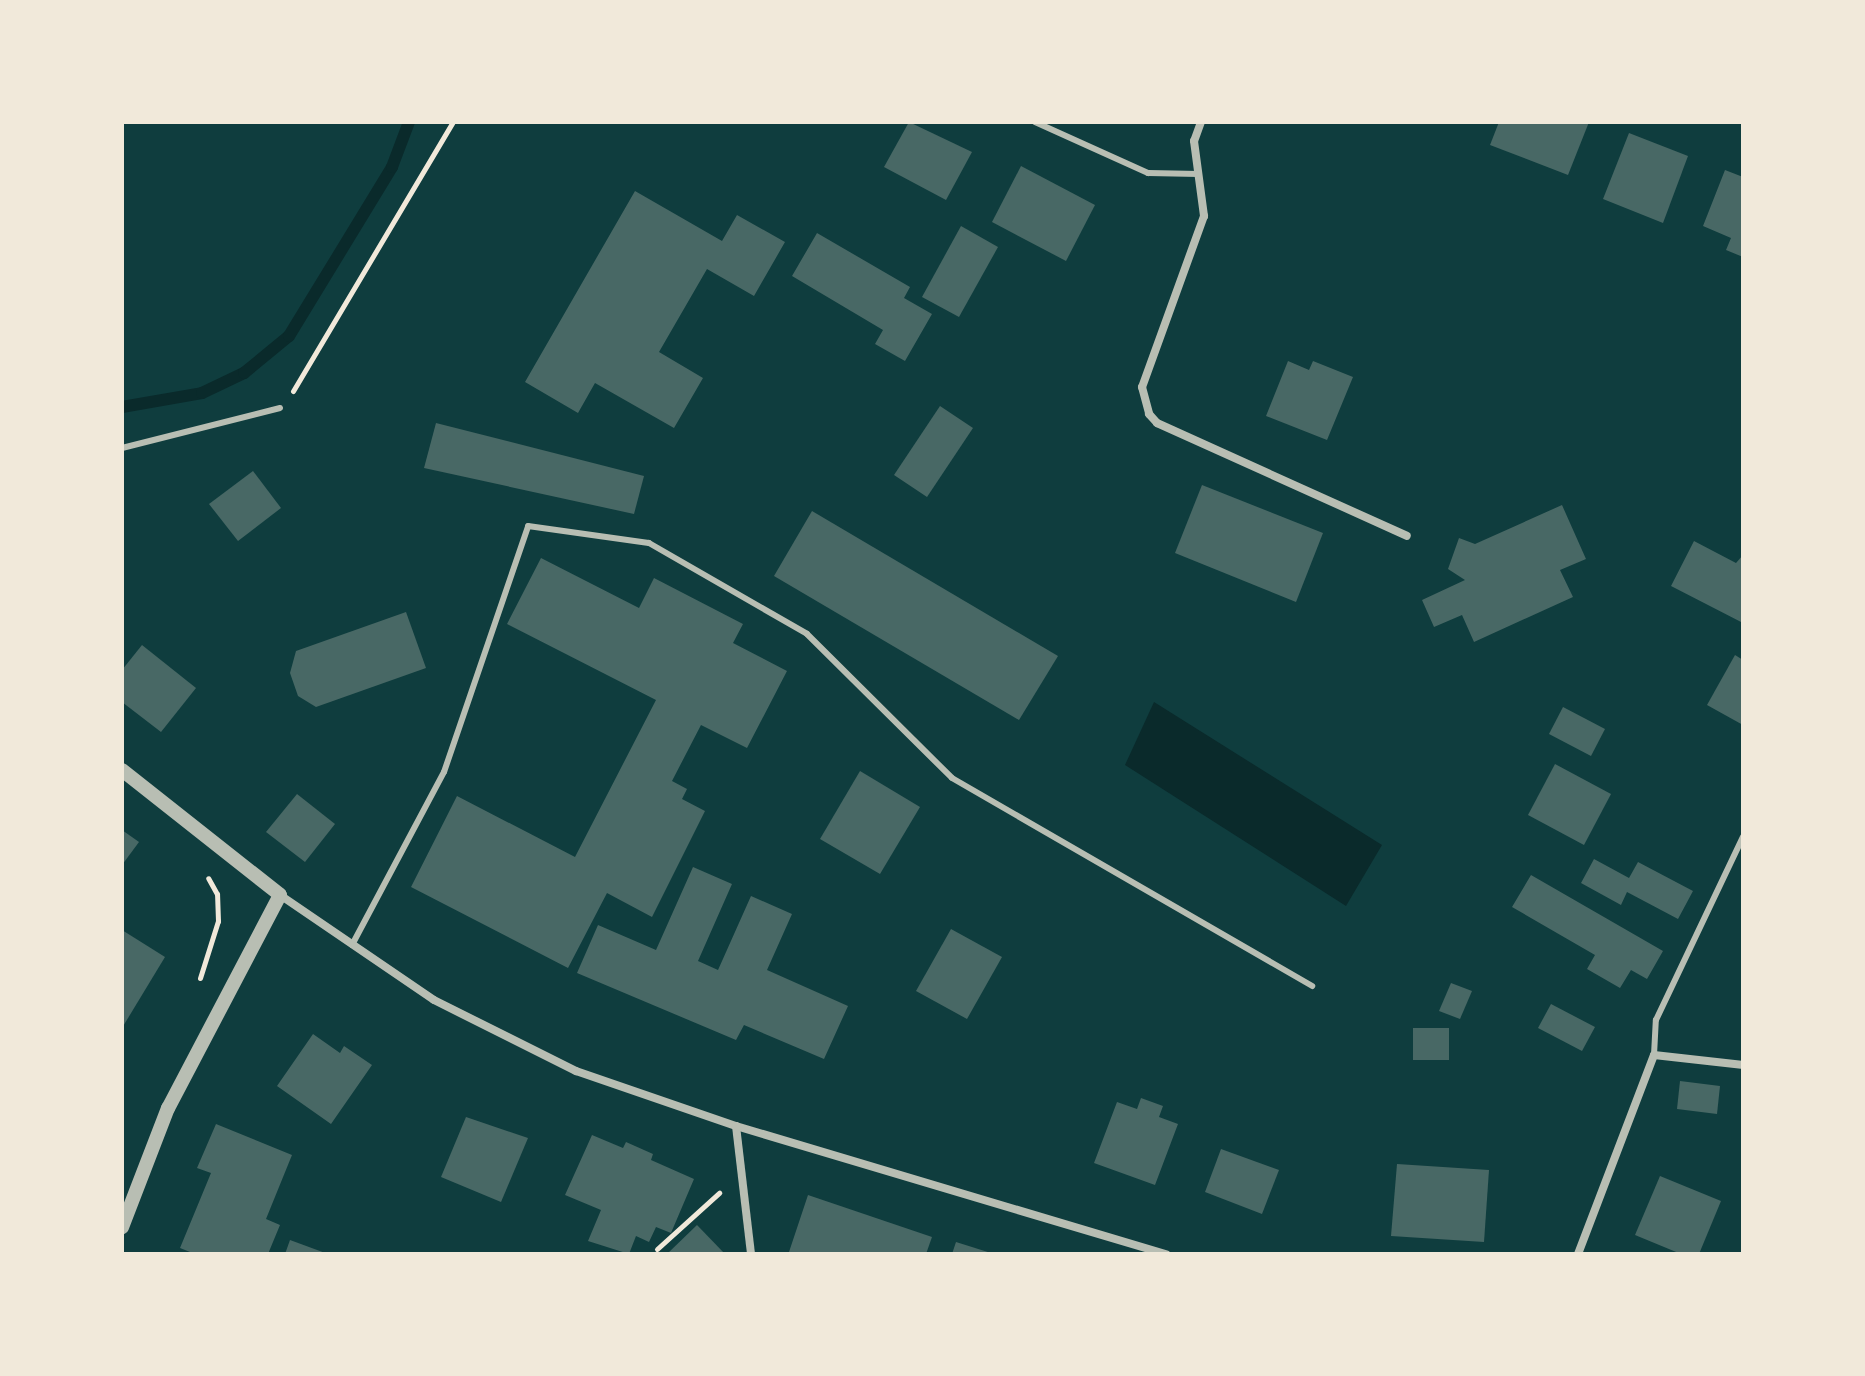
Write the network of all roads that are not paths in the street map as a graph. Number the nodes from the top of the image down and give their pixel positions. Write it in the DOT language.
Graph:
graph roads {
  1 [pos="1035,122"];
  2 [pos="1201,122"];
  3 [pos="1199,174"];
  4 [pos="280,408"];
  5 [pos="122,448"];
  6 [pos="1407,536"];
  7 [pos="122,770"];
  8 [pos="1743,837"];
  9 [pos="280,895"];
  10 [pos="352,945"];
  11 [pos="1312,986"];
  12 [pos="1654,1055"];
  13 [pos="1743,1065"];
  14 [pos="736,1126"];
  15 [pos="122,1227"];
  16 [pos="751,1254"];
  17 [pos="1166,1254"];
  18 [pos="1578,1254"];
  1 -- 3 [label="lane"];
  2 -- 3 [label="street"];
  3 -- 6 [label="street"];
  4 -- 5 [label="lane"];
  7 -- 9 [label="street"];
  8 -- 12 [label="lane"];
  9 -- 10 [label="street"];
  9 -- 15 [label="street"];
  10 -- 11 [label="lane"];
  10 -- 14 [label="street"];
  12 -- 13 [label="street"];
  12 -- 18 [label="street"];
  14 -- 16 [label="street"];
  14 -- 17 [label="street"];
}
